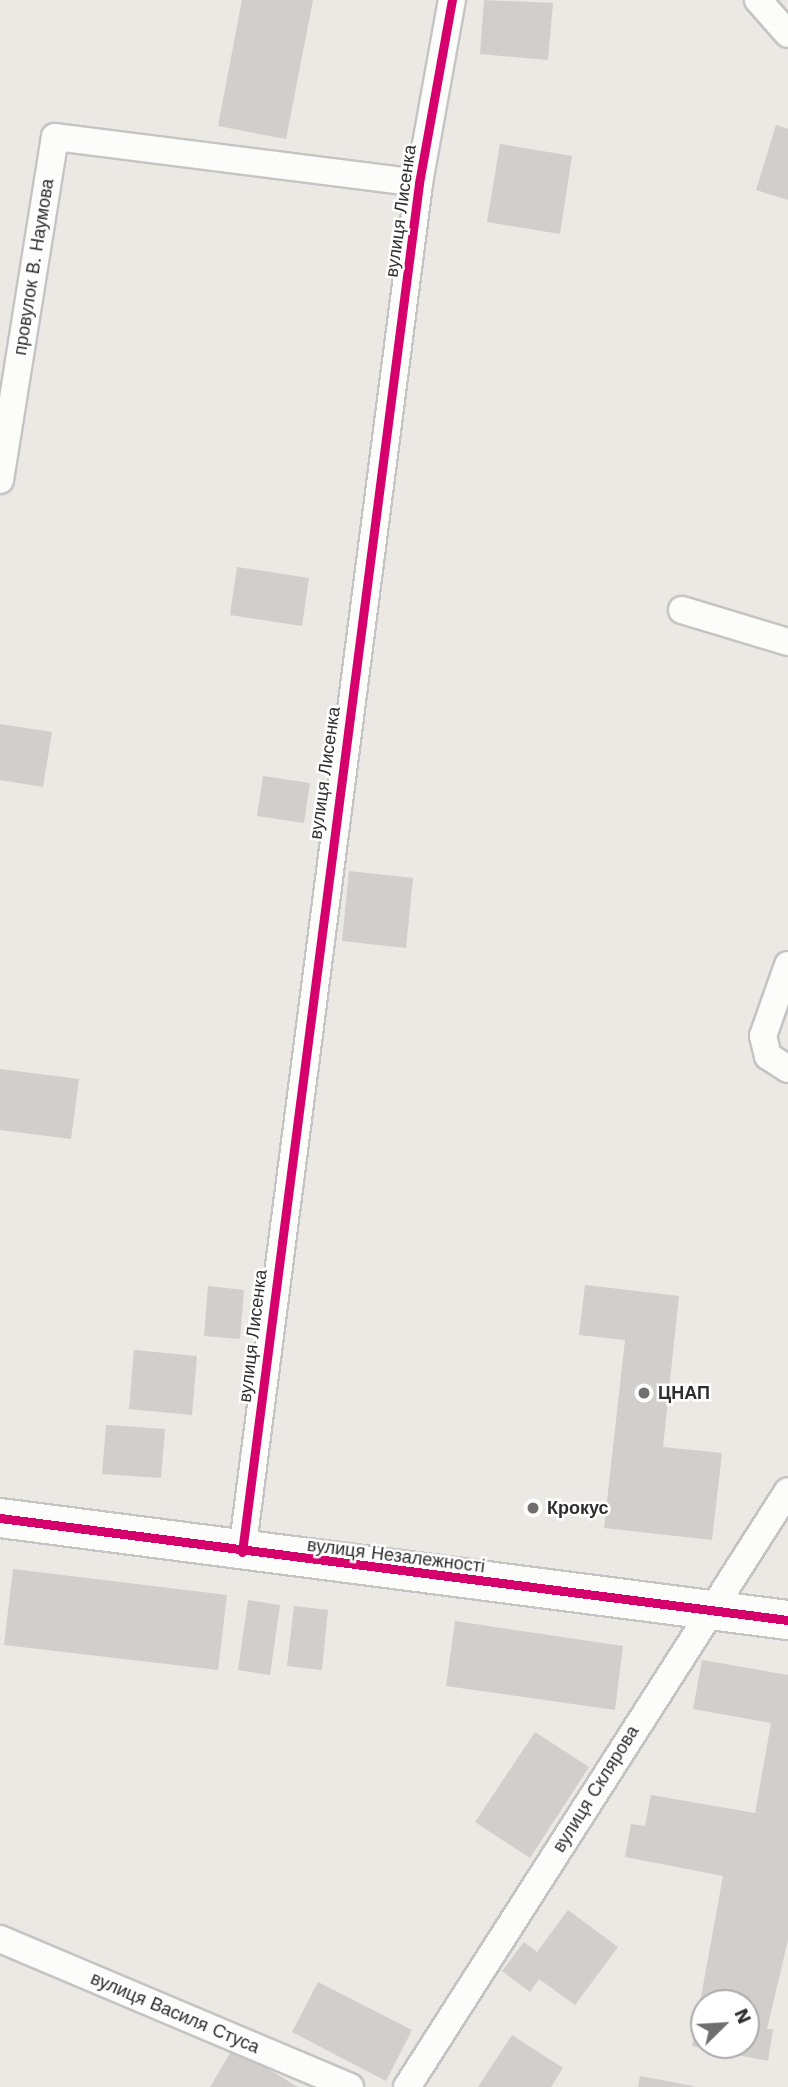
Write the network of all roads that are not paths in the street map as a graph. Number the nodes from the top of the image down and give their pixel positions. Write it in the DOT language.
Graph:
graph roads {
  1 [pos="452,0"];
  2 [pos="758,0"];
  3 [pos="788,34"];
  4 [pos="419,183"];
  5 [pos="0,480"];
  6 [pos="682,610"];
  7 [pos="788,642"];
  8 [pos="788,965"];
  9 [pos="788,1069"];
  10 [pos="788,1491"];
  11 [pos="0,1518"];
  12 [pos="242,1552"];
  13 [pos="707,1610"];
  14 [pos="788,1620"];
  15 [pos="0,1940"];
  16 [pos="350,2087"];
  17 [pos="407,2087"];
  1 -- 4 [label="street, вулиця Лисенка"];
  2 -- 3 [label="street"];
  4 -- 5 [label="street, провулок В. Наумова"];
  4 -- 12 [label="street, вулиця Лисенка"];
  6 -- 7 [label="street"];
  8 -- 9 [label="street"];
  10 -- 13 [label="street, вулиця Склярова"];
  11 -- 12 [label="street, вулиця Незалежності"];
  12 -- 13 [label="street, вулиця Незалежності"];
  13 -- 14 [label="street, вулиця Незалежності"];
  13 -- 17 [label="street, вулиця Склярова"];
  15 -- 16 [label="street, вулиця Василя Стуса"];
}
